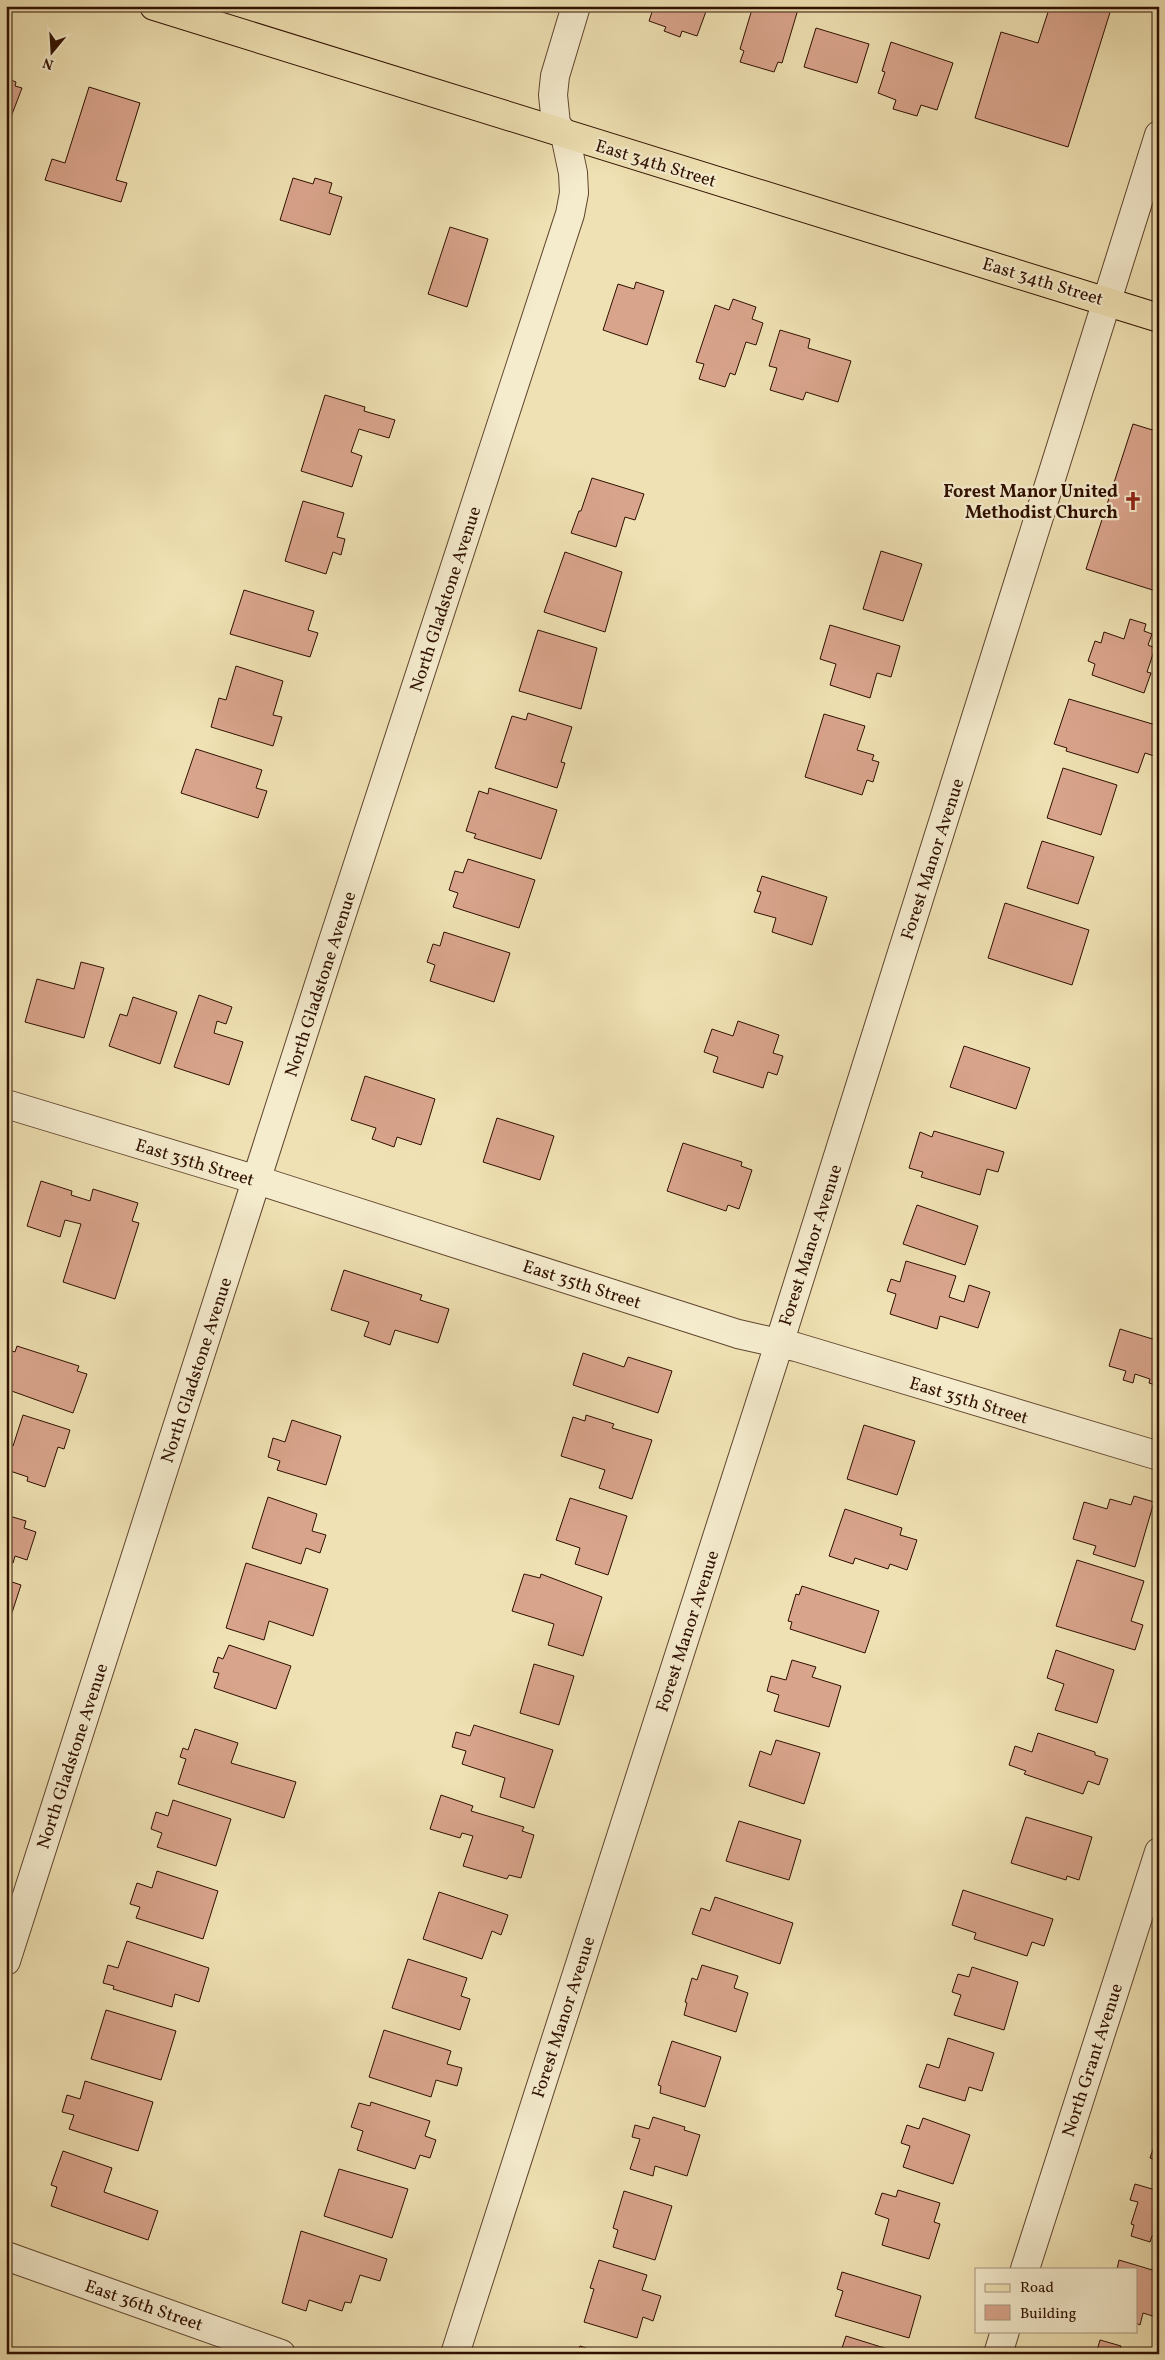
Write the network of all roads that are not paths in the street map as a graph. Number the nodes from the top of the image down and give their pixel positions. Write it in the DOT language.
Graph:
graph roads {
  1 [pos="154,6"];
  2 [pos="576,6"];
  3 [pos="565,135"];
  4 [pos="1159,135"];
  5 [pos="1106,301"];
  6 [pos="1159,318"];
  7 [pos="6,1104"];
  8 [pos="257,1180"];
  9 [pos="779,1344"];
  10 [pos="1159,1456"];
  11 [pos="1159,1852"];
  12 [pos="6,1961"];
  13 [pos="6,2256"];
  14 [pos="1025,2268"];
  15 [pos="1005,2332"];
  16 [pos="281,2354"];
  17 [pos="455,2354"];
  18 [pos="998,2354"];
  1 -- 3 [label="main road, East 34th Street"];
  2 -- 3 [label="street, North Gladstone Avenue"];
  3 -- 5 [label="main road, East 34th Street"];
  3 -- 8 [label="street, North Gladstone Avenue"];
  4 -- 5 [label="street, Forest Manor Avenue"];
  5 -- 6 [label="main road, East 34th Street"];
  5 -- 9 [label="street, Forest Manor Avenue"];
  7 -- 8 [label="street, East 35th Street"];
  8 -- 9 [label="street, East 35th Street"];
  8 -- 12 [label="street, North Gladstone Avenue"];
  9 -- 10 [label="street, East 35th Street"];
  9 -- 17 [label="street, Forest Manor Avenue"];
  11 -- 14 [label="street, North Grant Avenue"];
  13 -- 16 [label="street, East 36th Street"];
  15 -- 18 [label="street"];
}
